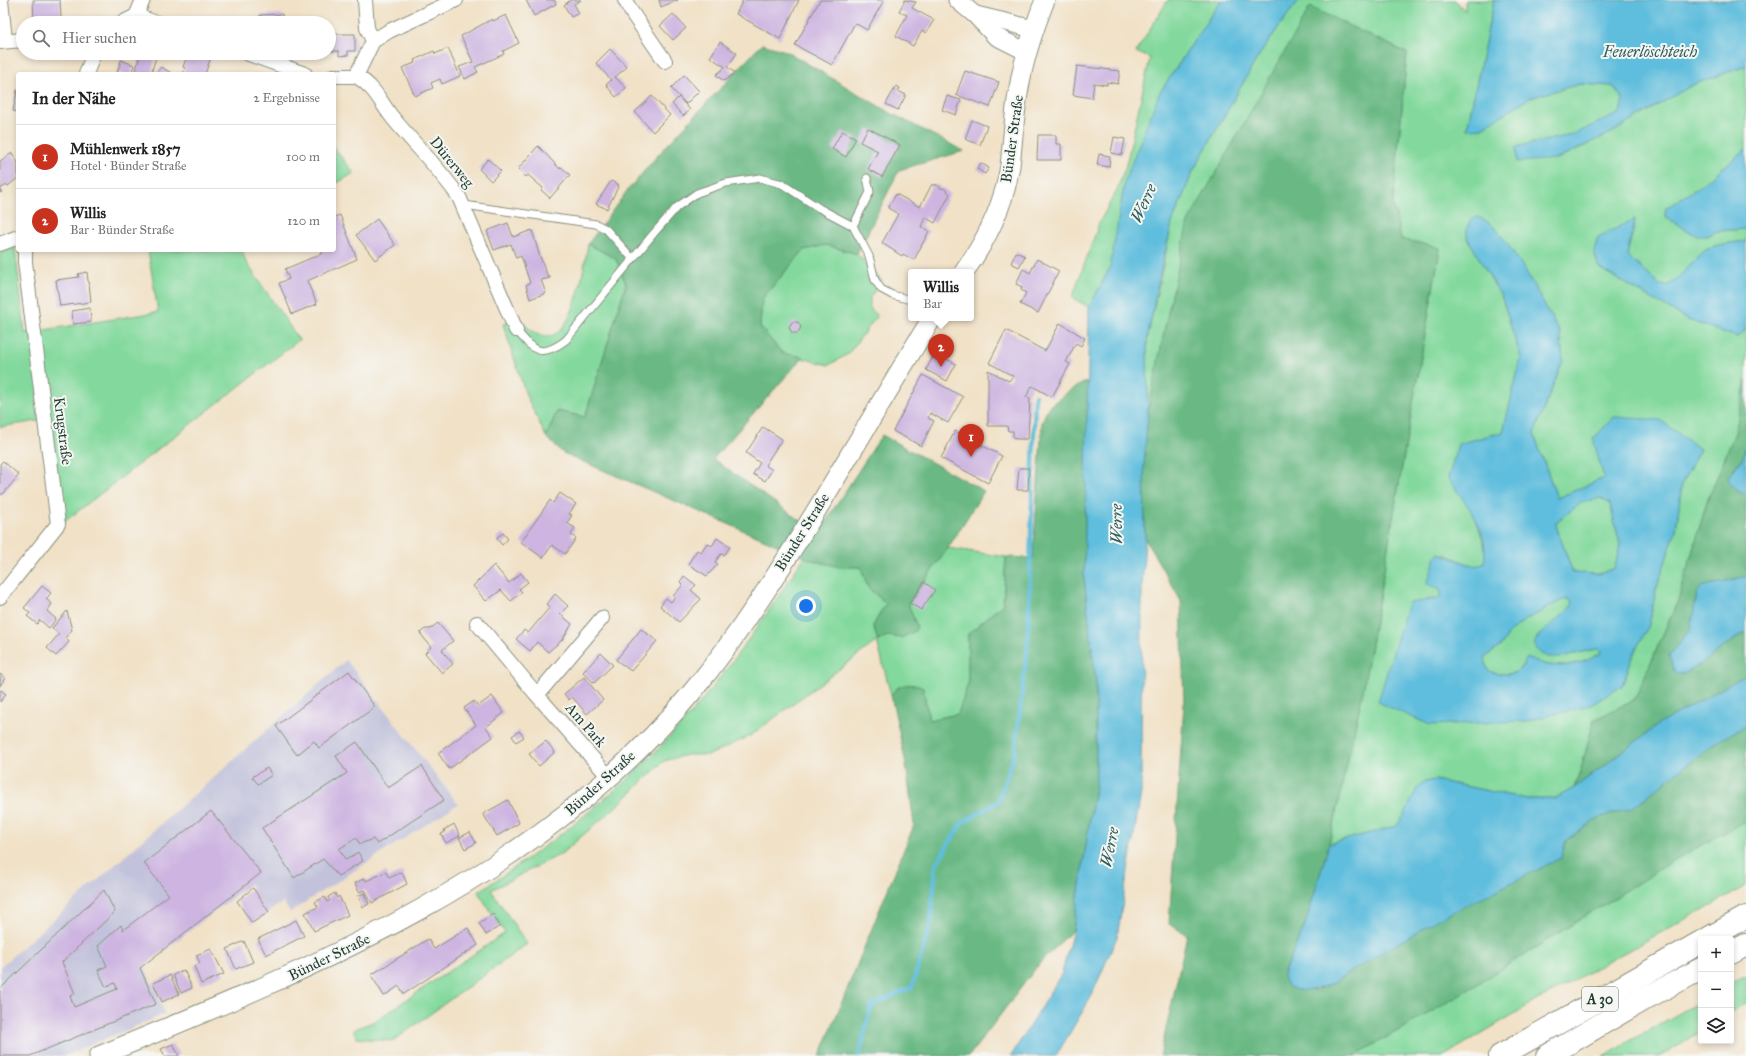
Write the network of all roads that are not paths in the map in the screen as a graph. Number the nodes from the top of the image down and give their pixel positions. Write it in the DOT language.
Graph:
graph roads {
  1 [pos="1,0"];
  2 [pos="143,0"];
  3 [pos="365,0"];
  4 [pos="456,0"];
  5 [pos="625,0"];
  6 [pos="957,0"];
  7 [pos="1045,0"];
  8 [pos="976,15"];
  9 [pos="136,16"];
  10 [pos="1034,29"];
  11 [pos="16,40"];
  12 [pos="3,41"];
  13 [pos="373,41"];
  14 [pos="1027,52"];
  15 [pos="91,60"];
  16 [pos="266,60"];
  17 [pos="665,61"];
  18 [pos="87,72"];
  19 [pos="300,72"];
  20 [pos="336,76"];
  21 [pos="356,76"];
  22 [pos="867,178"];
  23 [pos="464,205"];
  24 [pos="853,226"];
  25 [pos="16,238"];
  26 [pos="0,244"];
  27 [pos="25,252"];
  28 [pos="632,258"];
  29 [pos="966,269"];
  30 [pos="908,299"];
  31 [pos="930,321"];
  32 [pos="516,330"];
  33 [pos="0,597"];
  34 [pos="602,618"];
  35 [pos="477,623"];
  36 [pos="537,695"];
  37 [pos="609,777"];
  38 [pos="1746,917"];
  39 [pos="1712,936"];
  40 [pos="1698,944"];
  41 [pos="1746,945"];
  42 [pos="1734,951"];
  43 [pos="1698,971"];
  44 [pos="99,1056"];
  45 [pos="1500,1056"];
  46 [pos="1548,1056"];
  1 -- 12 [label="street"];
  2 -- 9 [label="street"];
  3 -- 13 [label="street"];
  4 -- 13 [label="street"];
  5 -- 17 [label="street"];
  6 -- 8 [label="street"];
  7 -- 10 [label="main road, Bünder Straße"];
  8 -- 10 [label="street"];
  8 -- 14 [label="street"];
  10 -- 14 [label="main road, Bünder Straße"];
  11 -- 12 [label="street"];
  13 -- 21 [label="street"];
  14 -- 29 [label="main road, Bünder Straße"];
  15 -- 18 [label="street"];
  16 -- 19 [label="street"];
  20 -- 21 [label="street"];
  21 -- 23 [label="street, Dürerweg"];
  22 -- 24 [label="lane"];
  23 -- 28 [label="lane"];
  23 -- 32 [label="street, Dürerweg"];
  24 -- 28 [label="lane"];
  24 -- 30 [label="lane"];
  25 -- 26 [label="street"];
  27 -- 33 [label="street, Krugstraße"];
  28 -- 32 [label="lane"];
  31 -- 37 [label="main road, Bünder Straße"];
  34 -- 36 [label="street"];
  35 -- 36 [label="street, Am Park"];
  36 -- 37 [label="street, Am Park"];
  37 -- 44 [label="main road, Bünder Straße"];
  38 -- 39 [label="highway"];
  40 -- 45 [label="highway, A 30"];
  41 -- 42 [label="highway"];
  43 -- 46 [label="highway, A 30"];
}
